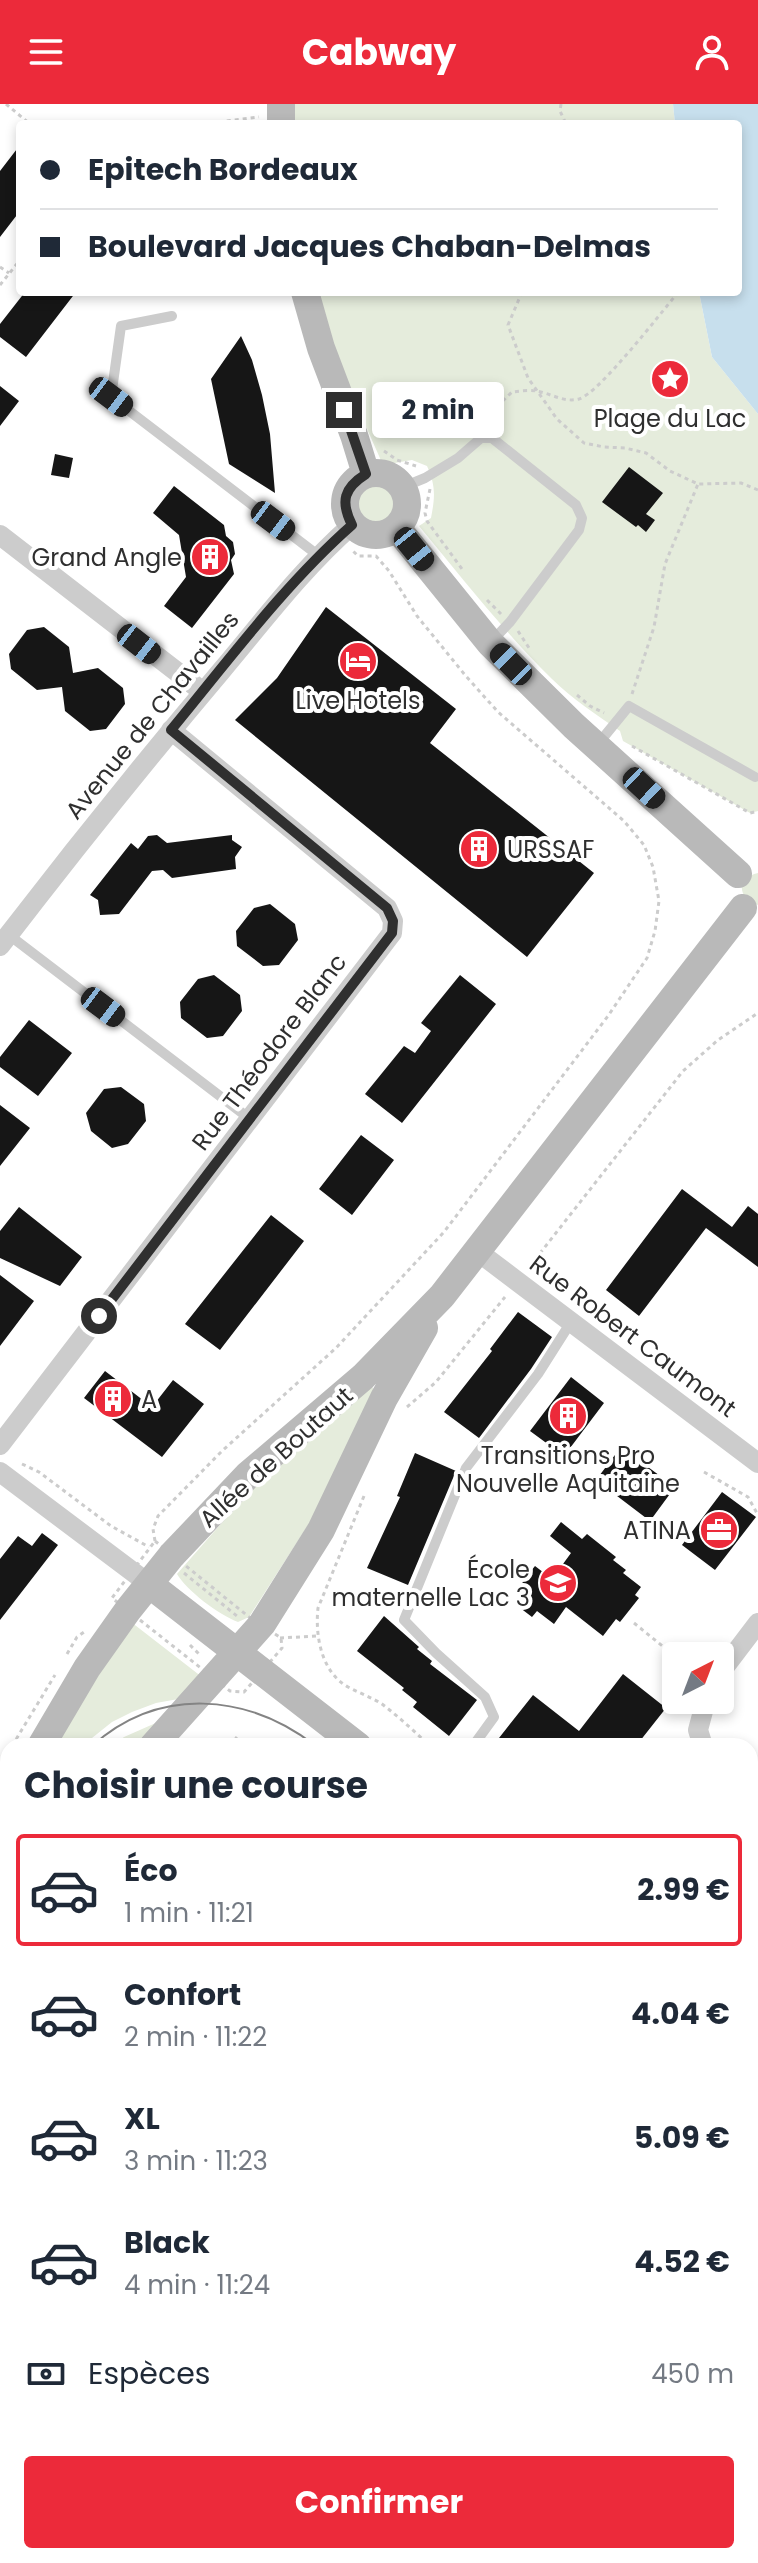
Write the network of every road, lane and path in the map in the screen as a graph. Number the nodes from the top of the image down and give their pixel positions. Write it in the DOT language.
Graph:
graph roads {
  1 [pos="6,104"];
  2 [pos="281,114"];
  3 [pos="25,120"];
  4 [pos="234,120"];
  5 [pos="16,265"];
  6 [pos="0,267"];
  7 [pos="9,273"];
  8 [pos="0,285"];
  9 [pos="306,296"];
  10 [pos="520,296"];
  11 [pos="675,296"];
  12 [pos="172,316"];
  13 [pos="537,391"];
  14 [pos="481,438"];
  15 [pos="380,443"];
  16 [pos="366,474"];
  17 [pos="414,482"];
  18 [pos="698,484"];
  19 [pos="758,490"];
  20 [pos="397,528"];
  21 [pos="0,535"];
  22 [pos="350,536"];
  23 [pos="319,556"];
  24 [pos="468,578"];
  25 [pos="484,597"];
  26 [pos="510,622"];
  27 [pos="490,643"];
  28 [pos="538,657"];
  29 [pos="203,692"];
  30 [pos="574,692"];
  31 [pos="629,706"];
  32 [pos="618,719"];
  33 [pos="171,730"];
  34 [pos="597,745"];
  35 [pos="755,777"];
  36 [pos="758,811"];
  37 [pos="748,869"];
  38 [pos="751,911"];
  39 [pos="4,940"];
  40 [pos="758,1013"];
  41 [pos="250,1119"];
  42 [pos="477,1251"];
  43 [pos="518,1281"];
  44 [pos="442,1296"];
  45 [pos="571,1322"];
  46 [pos="403,1411"];
  47 [pos="0,1445"];
  48 [pos="20,1462"];
  49 [pos="758,1463"];
  50 [pos="0,1472"];
  51 [pos="704,1472"];
  52 [pos="366,1491"];
  53 [pos="758,1515"];
  54 [pos="155,1541"];
  55 [pos="150,1548"];
  56 [pos="191,1579"];
  57 [pos="149,1584"];
  58 [pos="634,1623"];
  59 [pos="758,1623"];
  60 [pos="256,1631"];
  61 [pos="318,1636"];
  62 [pos="662,1646"];
  63 [pos="237,1653"];
  64 [pos="734,1655"];
  65 [pos="702,1714"];
  66 [pos="46,1738"];
  67 [pos="160,1738"];
  68 [pos="348,1738"];
  69 [pos="421,1738"];
  70 [pos="479,1738"];
  71 [pos="700,1738"];
  1 -- 3 [label="path"];
  2 -- 4 [label="path"];
  5 -- 7 [label="path"];
  6 -- 7 [label="path"];
  7 -- 8 [label="path"];
  9 -- 16 [label="main road"];
  10 -- 13 [label="path"];
  11 -- 13 [label="path"];
  12 -- 23 [label="lane"];
  13 -- 14 [label="path"];
  13 -- 18 [label="path"];
  14 -- 17 [label="lane"];
  14 -- 26 [label="lane"];
  15 -- 17 [label="path"];
  16 -- 17 [label="main road"];
  16 -- 22 [label="main road"];
  17 -- 20 [label="main road"];
  17 -- 24 [label="path"];
  18 -- 19 [label="path"];
  18 -- 31 [label="path"];
  20 -- 22 [label="main road"];
  20 -- 27 [label="main road"];
  21 -- 29 [label="street"];
  22 -- 23 [label="street, Avenue de Chavailles"];
  22 -- 54 [label="path"];
  23 -- 29 [label="street, Avenue de Chavailles"];
  25 -- 26 [label="path"];
  26 -- 27 [label="lane"];
  26 -- 28 [label="path"];
  27 -- 34 [label="main road"];
  29 -- 33 [label="street, Avenue de Chavailles"];
  30 -- 32 [label="path"];
  31 -- 32 [label="lane"];
  31 -- 35 [label="lane"];
  32 -- 34 [label="lane"];
  32 -- 36 [label="path"];
  33 -- 39 [label="street, Avenue de Chavailles"];
  33 -- 41 [label="street, Rue Théodore Blanc"];
  34 -- 37 [label="main road"];
  37 -- 38 [label="main road"];
  38 -- 42 [label="main road, Allée de Boutaut"];
  39 -- 41 [label="lane"];
  40 -- 43 [label="path"];
  41 -- 47 [label="street, Rue Théodore Blanc"];
  42 -- 43 [label="street, Rue Robert Caumont"];
  42 -- 44 [label="main road, Allée de Boutaut"];
  43 -- 45 [label="street, Rue Robert Caumont"];
  43 -- 46 [label="path"];
  44 -- 57 [label="main road, Allée de Boutaut"];
  44 -- 60 [label="main road, Allée de Boutaut"];
  45 -- 49 [label="street, Rue Robert Caumont"];
  45 -- 70 [label="lane"];
  48 -- 55 [label="path"];
  50 -- 57 [label="street"];
  51 -- 53 [label="path"];
  52 -- 61 [label="path"];
  56 -- 60 [label="path"];
  57 -- 63 [label="main road"];
  57 -- 66 [label="main road, Allée de Boutaut"];
  58 -- 62 [label="path"];
  59 -- 64 [label="street"];
  60 -- 61 [label="path"];
  60 -- 63 [label="main road, Allée de Boutaut"];
  61 -- 69 [label="path"];
  63 -- 67 [label="main road, Allée de Boutaut"];
  63 -- 68 [label="main road"];
  65 -- 71 [label="street"];
}
